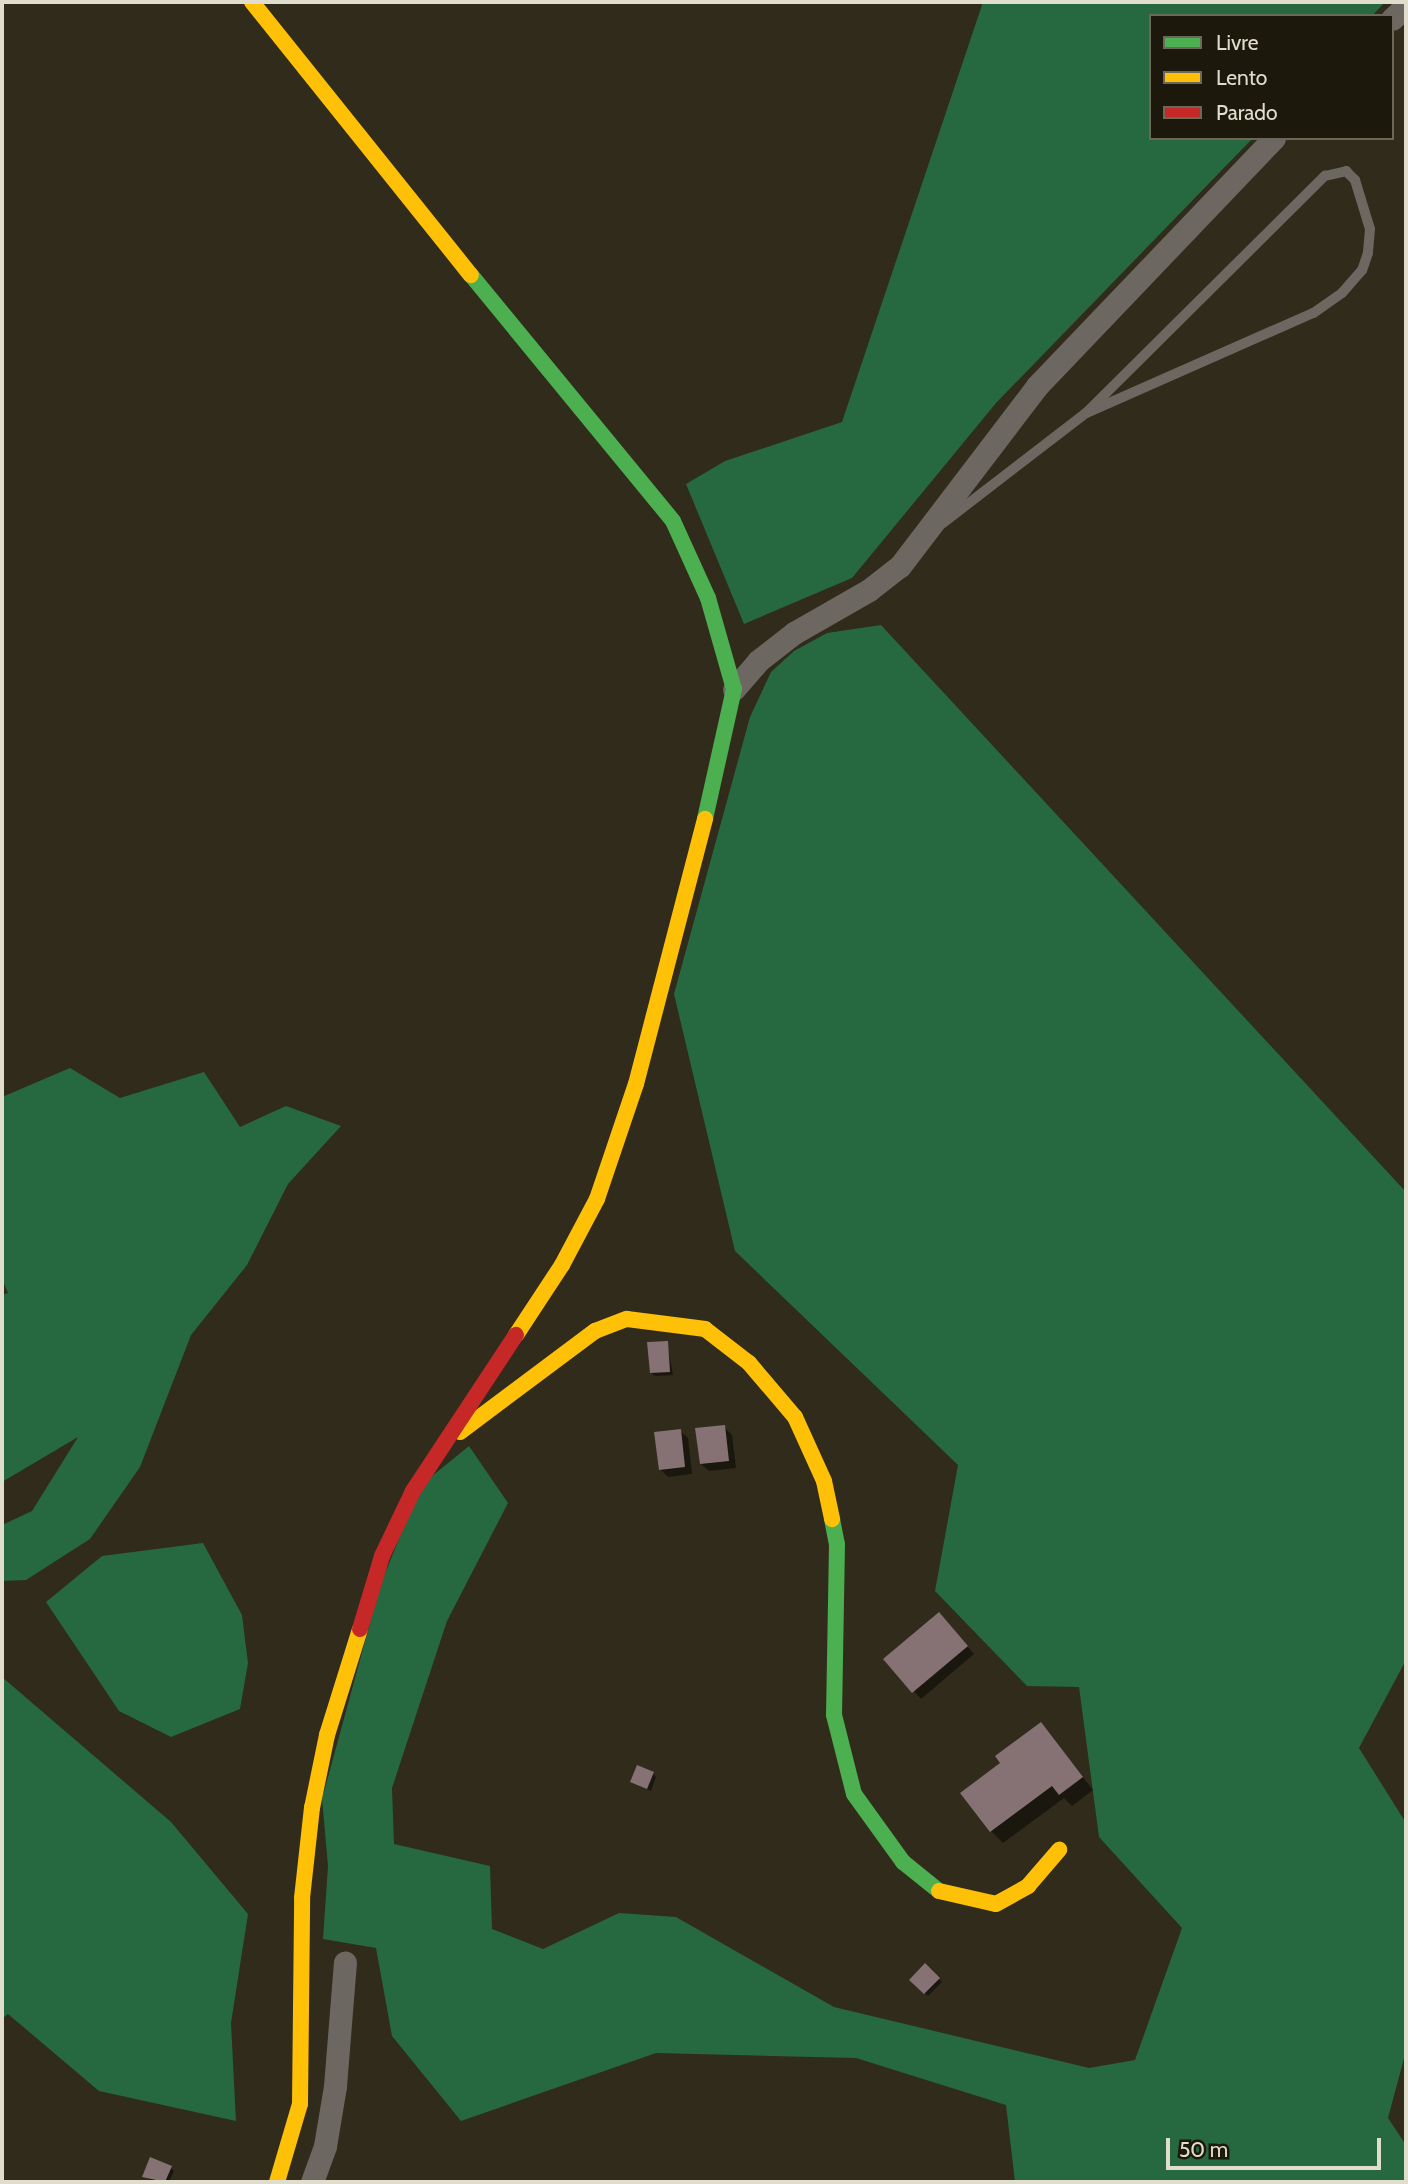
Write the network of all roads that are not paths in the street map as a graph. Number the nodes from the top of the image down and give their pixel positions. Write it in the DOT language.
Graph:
graph roads {
  1 [pos="252,2"];
  2 [pos="1272,140"];
  3 [pos="1086,413"];
  4 [pos="923,539"];
  5 [pos="734,689"];
  6 [pos="444,1443"];
  7 [pos="1059,1850"];
  8 [pos="345,1962"];
  9 [pos="277,2182"];
  10 [pos="312,2182"];
  1 -- 5 [label="street"];
  2 -- 4 [label="street"];
  3 -- 3 [label="lane"];
  3 -- 4 [label="lane"];
  4 -- 5 [label="street"];
  5 -- 6 [label="street"];
  6 -- 7 [label="street"];
  6 -- 9 [label="street"];
  8 -- 10 [label="street"];
}
